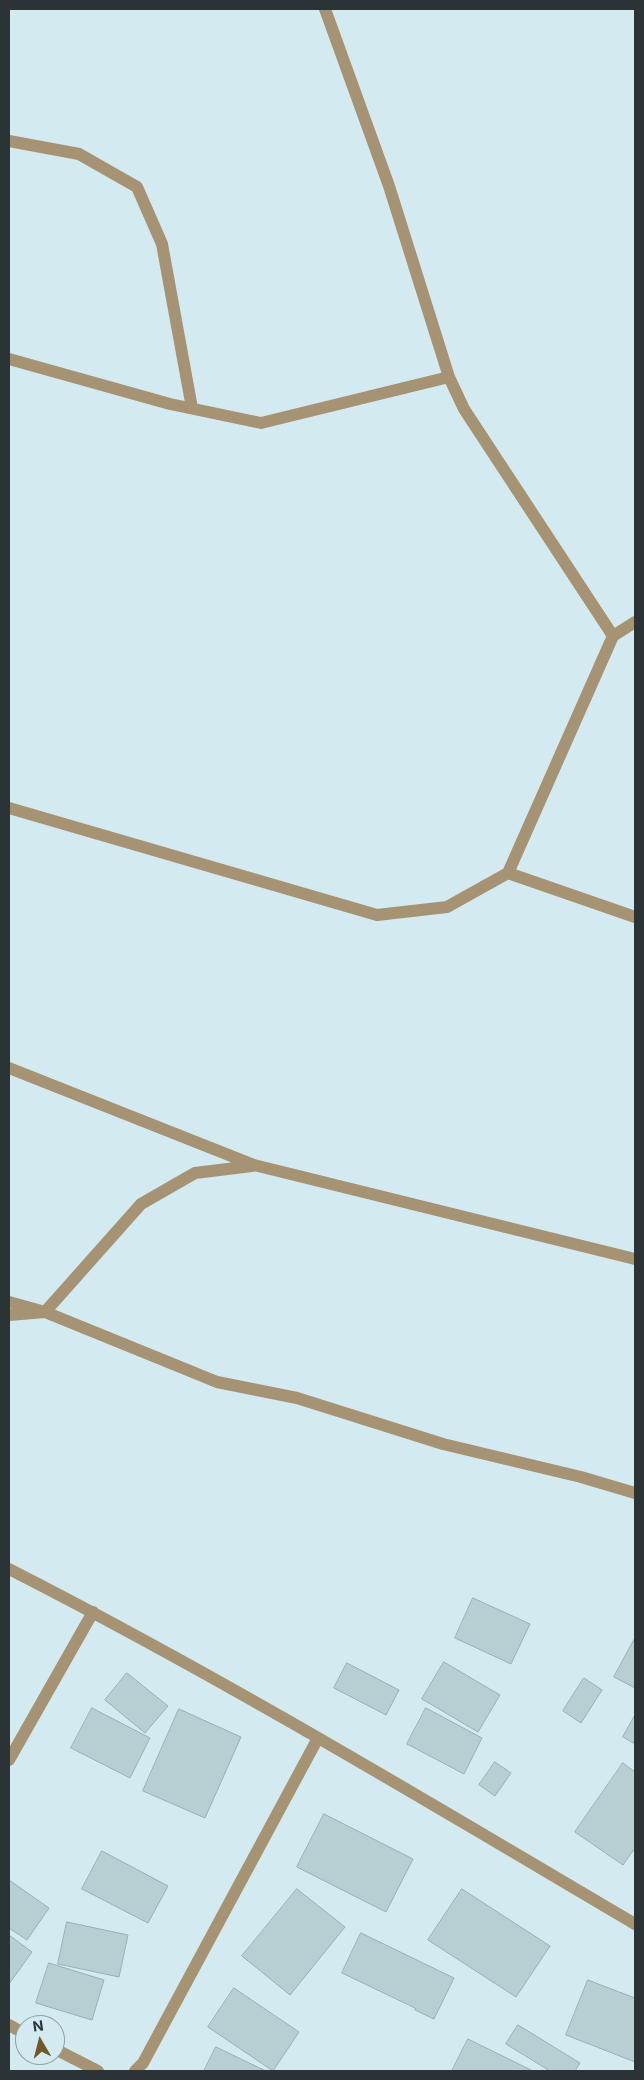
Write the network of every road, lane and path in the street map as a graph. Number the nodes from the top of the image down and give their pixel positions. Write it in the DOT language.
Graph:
graph roads {
  1 [pos="325,9"];
  2 [pos="9,141"];
  3 [pos="9,359"];
  4 [pos="449,377"];
  5 [pos="192,408"];
  6 [pos="635,622"];
  7 [pos="613,636"];
  8 [pos="9,808"];
  9 [pos="508,873"];
  10 [pos="635,917"];
  11 [pos="9,1068"];
  12 [pos="254,1166"];
  13 [pos="635,1259"];
  14 [pos="9,1302"];
  15 [pos="45,1312"];
  16 [pos="9,1315"];
  17 [pos="635,1493"];
  18 [pos="9,1570"];
  19 [pos="93,1612"];
  20 [pos="318,1738"];
  21 [pos="9,1760"];
  22 [pos="635,1924"];
  23 [pos="65,2054"];
  24 [pos="98,2071"];
  25 [pos="135,2071"];
  1 -- 4 [label="street"];
  2 -- 5 [label="street"];
  3 -- 5 [label="street"];
  4 -- 5 [label="street"];
  4 -- 7 [label="street"];
  6 -- 7 [label="street"];
  7 -- 9 [label="street"];
  8 -- 9 [label="street"];
  9 -- 10 [label="street"];
  11 -- 12 [label="street"];
  12 -- 13 [label="street"];
  12 -- 15 [label="street"];
  14 -- 15 [label="street"];
  15 -- 16 [label="street"];
  15 -- 17 [label="street"];
  18 -- 19 [label="street"];
  19 -- 20 [label="street"];
  19 -- 21 [label="street"];
  20 -- 22 [label="street"];
  20 -- 25 [label="street"];
  23 -- 24 [label="street"];
}
